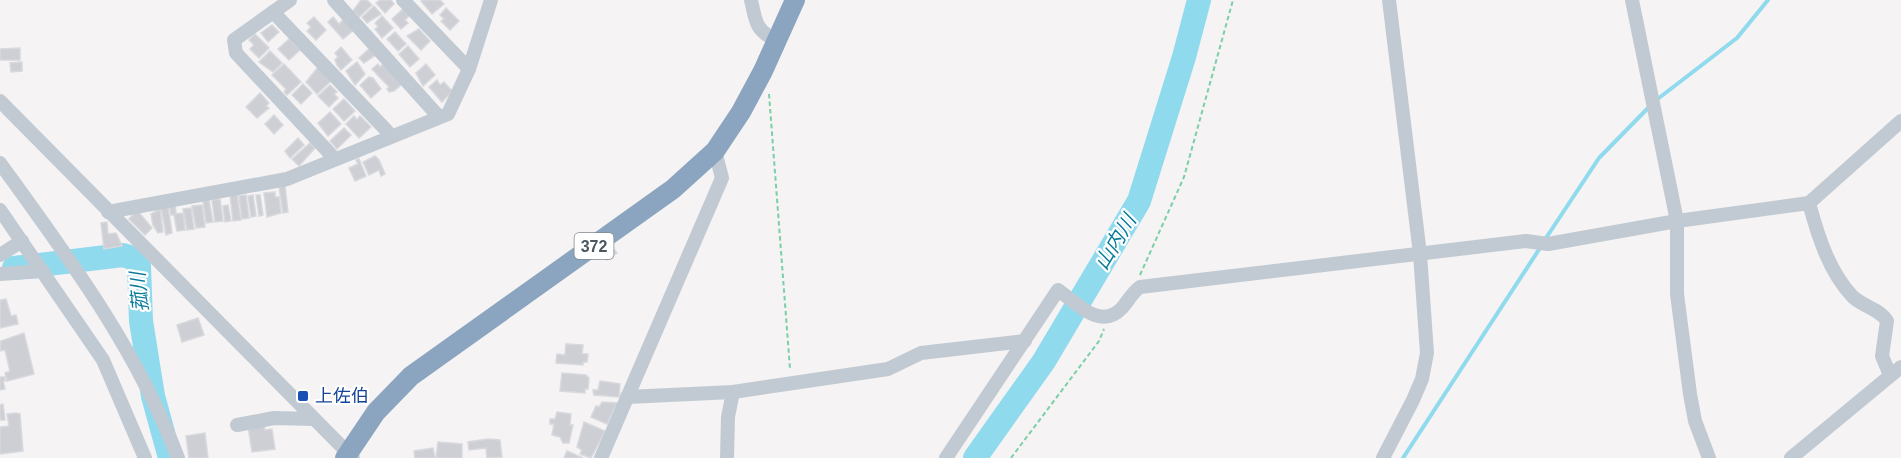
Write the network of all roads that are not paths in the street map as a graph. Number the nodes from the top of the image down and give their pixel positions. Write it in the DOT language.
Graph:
graph roads {
  1 [pos="290,0"];
  2 [pos="334,0"];
  3 [pos="404,0"];
  4 [pos="491,0"];
  5 [pos="751,0"];
  6 [pos="795,0"];
  7 [pos="1389,0"];
  8 [pos="1632,0"];
  9 [pos="273,12"];
  10 [pos="777,41"];
  11 [pos="470,69"];
  12 [pos="0,101"];
  13 [pos="439,117"];
  14 [pos="1901,121"];
  15 [pos="389,137"];
  16 [pos="715,151"];
  17 [pos="335,159"];
  18 [pos="0,163"];
  19 [pos="1809,203"];
  20 [pos="0,210"];
  21 [pos="108,212"];
  22 [pos="1677,221"];
  23 [pos="22,241"];
  24 [pos="1420,254"];
  25 [pos="0,255"];
  26 [pos="42,271"];
  27 [pos="0,274"];
  28 [pos="1025,341"];
  29 [pos="1897,373"];
  30 [pos="733,392"];
  31 [pos="627,397"];
  32 [pos="314,419"];
  33 [pos="237,424"];
  34 [pos="348,456"];
  35 [pos="145,458"];
  36 [pos="178,458"];
  37 [pos="601,458"];
  38 [pos="727,458"];
  39 [pos="946,458"];
  40 [pos="1383,458"];
  41 [pos="1709,458"];
  42 [pos="1791,458"];
  1 -- 9 [label="street"];
  2 -- 13 [label="street"];
  3 -- 11 [label="street"];
  4 -- 11 [label="street"];
  5 -- 10 [label="street"];
  6 -- 10 [label="highway, 372"];
  7 -- 24 [label="street"];
  8 -- 22 [label="street"];
  9 -- 15 [label="street"];
  9 -- 17 [label="street"];
  10 -- 16 [label="highway, 372"];
  11 -- 13 [label="street"];
  12 -- 21 [label="street"];
  13 -- 15 [label="street"];
  14 -- 19 [label="street"];
  15 -- 17 [label="street"];
  16 -- 31 [label="street"];
  16 -- 34 [label="highway, 372"];
  17 -- 21 [label="street"];
  18 -- 36 [label="street"];
  19 -- 22 [label="street"];
  19 -- 29 [label="street"];
  20 -- 23 [label="street"];
  21 -- 32 [label="street"];
  22 -- 24 [label="street"];
  22 -- 41 [label="street"];
  23 -- 25 [label="street"];
  23 -- 26 [label="street"];
  24 -- 28 [label="street"];
  24 -- 40 [label="street"];
  26 -- 27 [label="street"];
  26 -- 35 [label="street"];
  28 -- 30 [label="street"];
  28 -- 39 [label="street"];
  29 -- 42 [label="street"];
  30 -- 31 [label="street"];
  30 -- 38 [label="street"];
  31 -- 37 [label="street"];
  32 -- 33 [label="street"];
  32 -- 34 [label="street"];
}
